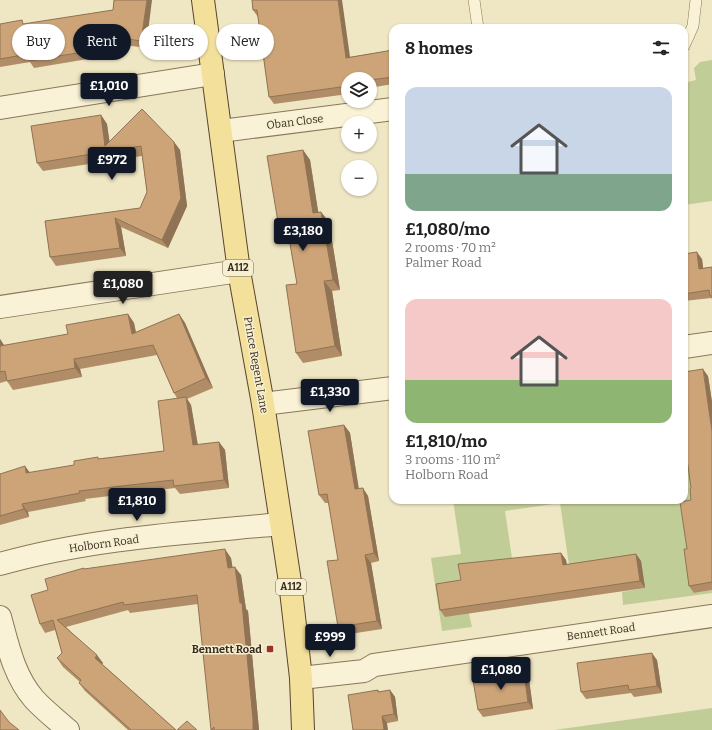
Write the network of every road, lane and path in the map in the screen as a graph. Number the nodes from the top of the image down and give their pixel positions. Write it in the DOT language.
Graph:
graph roads {
  1 [pos="203,0"];
  2 [pos="474,0"];
  3 [pos="696,0"];
  4 [pos="477,24"];
  5 [pos="688,38"];
  6 [pos="213,74"];
  7 [pos="0,108"];
  8 [pos="389,110"];
  9 [pos="221,131"];
  10 [pos="239,271"];
  11 [pos="0,307"];
  12 [pos="712,343"];
  13 [pos="688,346"];
  14 [pos="389,388"];
  15 [pos="263,404"];
  16 [pos="281,524"];
  17 [pos="0,564"];
  18 [pos="712,616"];
  19 [pos="0,617"];
  20 [pos="301,678"];
  21 [pos="68,730"];
  22 [pos="303,730"];
  1 -- 6 [label="main road, Prince Regent Lane / A112"];
  2 -- 4 [label="lane"];
  3 -- 5 [label="lane"];
  6 -- 7 [label="street"];
  6 -- 9 [label="main road, Prince Regent Lane / A112"];
  8 -- 9 [label="street, Oban Close"];
  9 -- 10 [label="main road, Prince Regent Lane / A112"];
  10 -- 11 [label="street"];
  10 -- 15 [label="main road, Prince Regent Lane / A112"];
  12 -- 13 [label="street"];
  14 -- 15 [label="street"];
  15 -- 16 [label="main road, Prince Regent Lane / A112"];
  16 -- 17 [label="street, Holborn Road"];
  16 -- 20 [label="main road, Prince Regent Lane / A112"];
  18 -- 20 [label="street, Bennett Road"];
  19 -- 21 [label="street"];
  20 -- 22 [label="main road, Prince Regent Lane / A112"];
}
